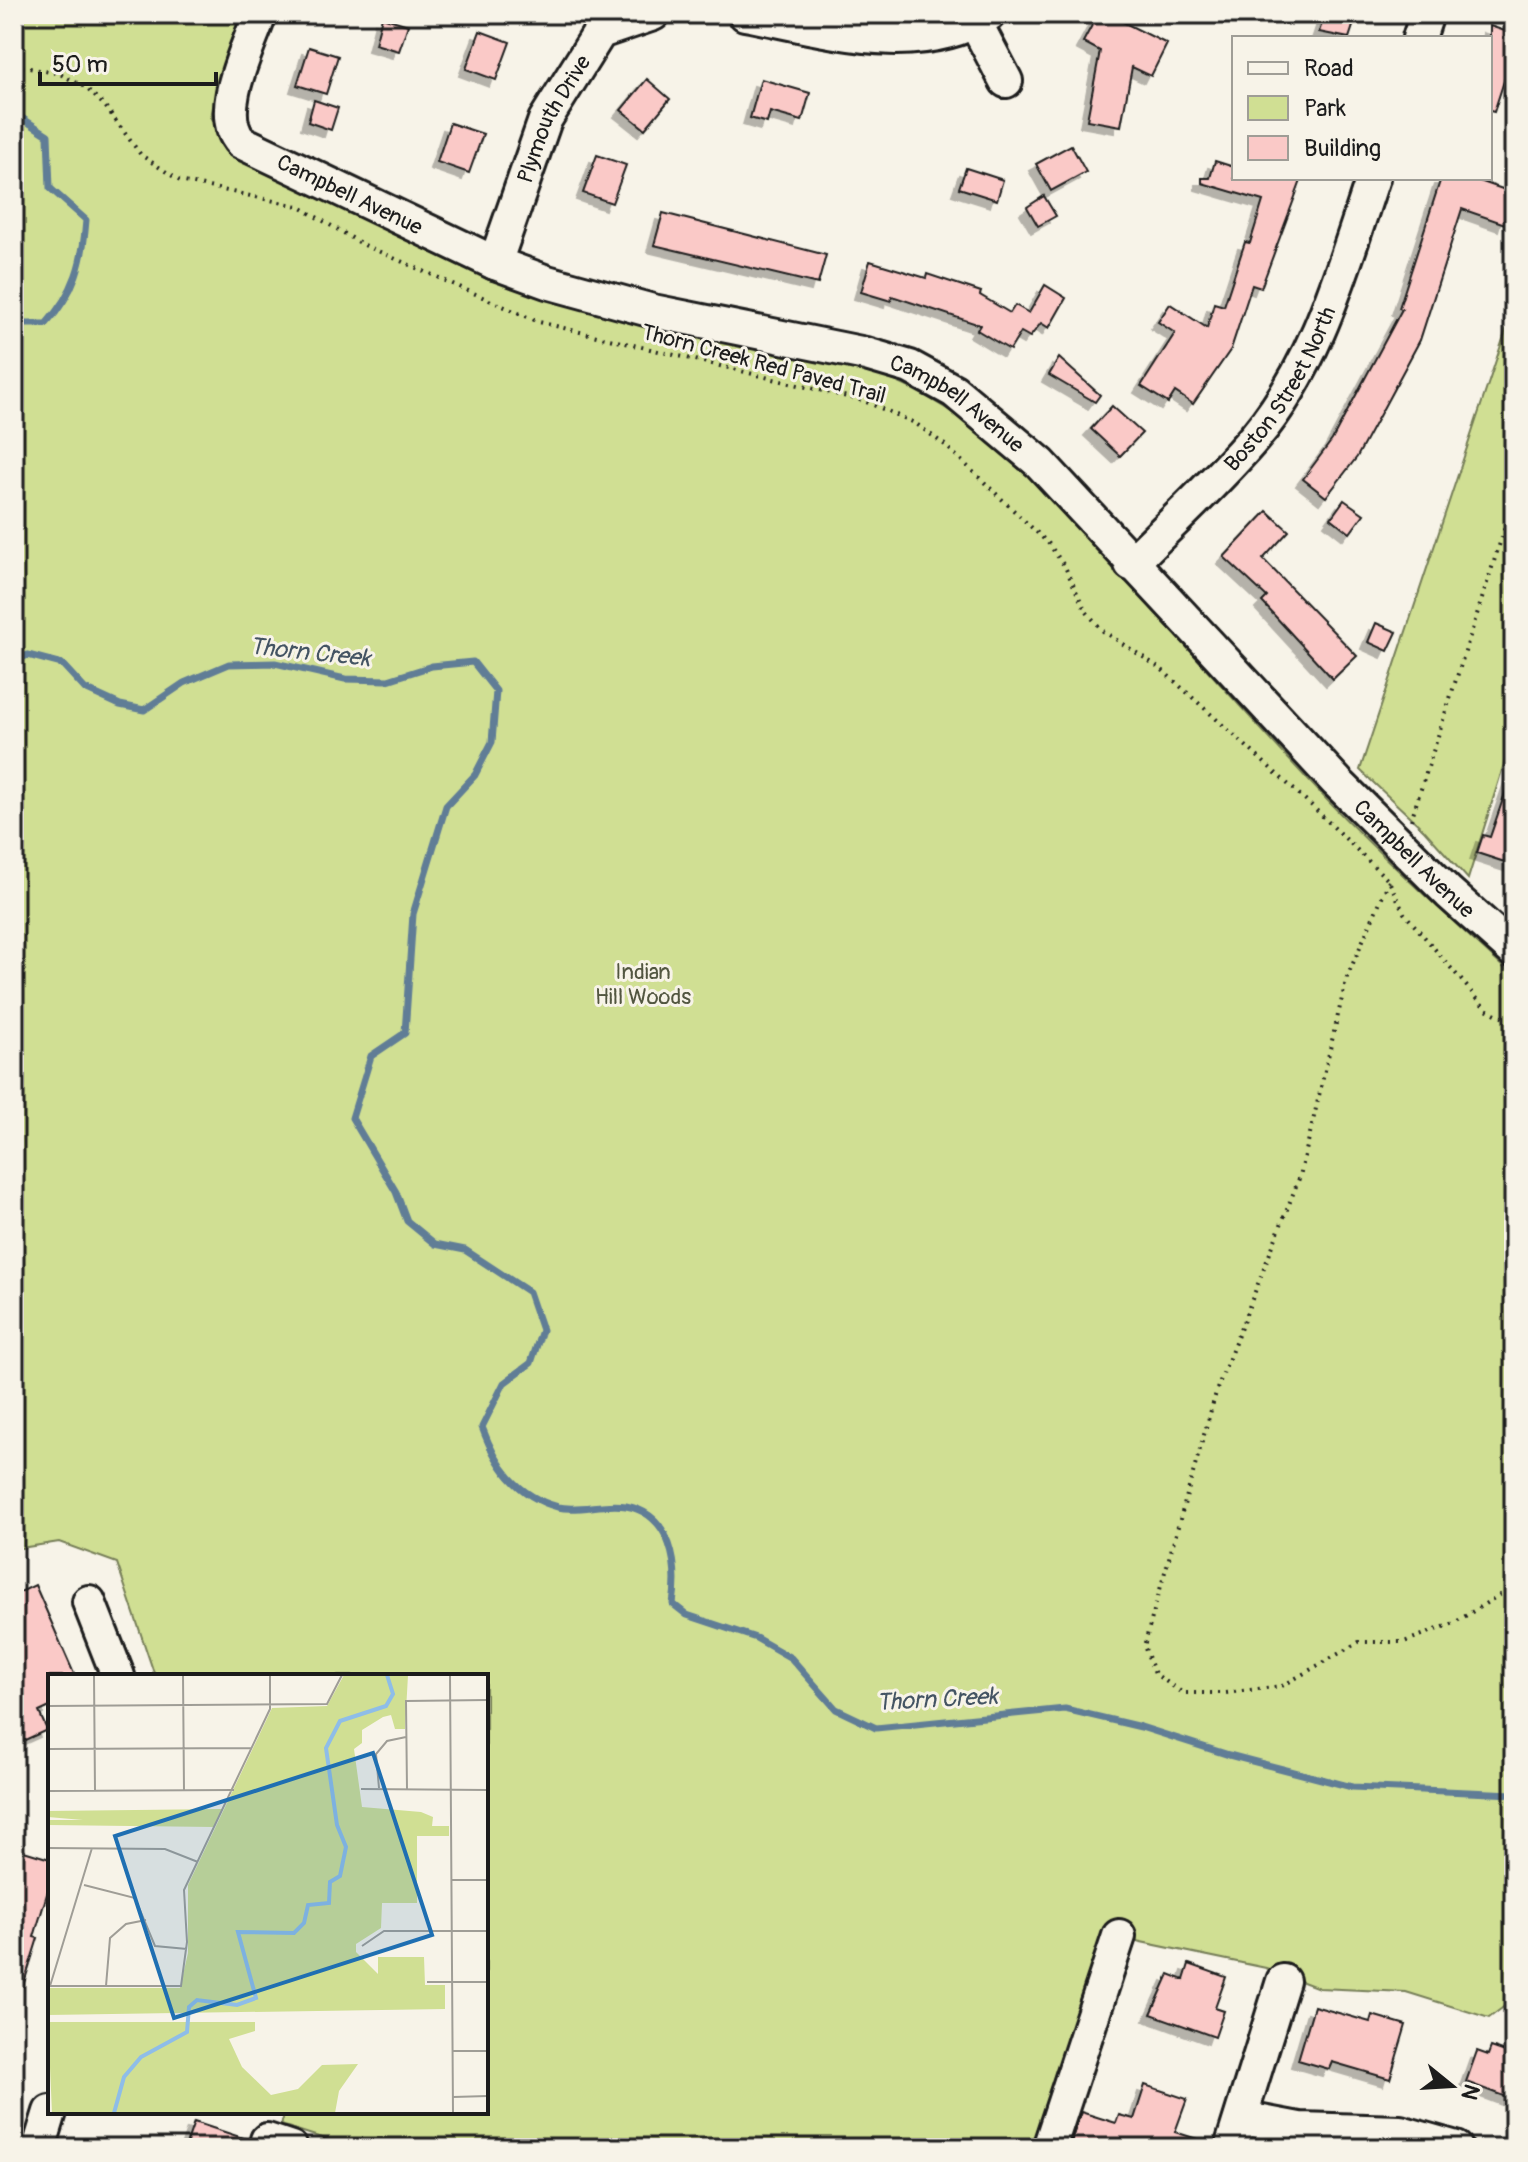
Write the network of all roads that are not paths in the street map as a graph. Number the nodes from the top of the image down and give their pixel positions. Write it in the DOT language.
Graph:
graph roads {
  1 [pos="260,14"];
  2 [pos="653,14"];
  3 [pos="745,14"];
  4 [pos="1427,14"];
  5 [pos="982,18"];
  6 [pos="816,20"];
  7 [pos="1420,36"];
  8 [pos="1006,81"];
  9 [pos="1372,180"];
  10 [pos="495,263"];
  11 [pos="1131,564"];
  12 [pos="1514,951"];
  13 [pos="89,1602"];
  14 [pos="117,1674"];
  15 [pos="1119,1936"];
  16 [pos="1283,1981"];
  17 [pos="49,2114"];
  18 [pos="1241,2118"];
  19 [pos="39,2148"];
  20 [pos="1049,2148"];
  21 [pos="1231,2148"];
  22 [pos="1456,2148"];
  1 -- 10 [label="street, Campbell Avenue"];
  2 -- 10 [label="street, Plymouth Drive"];
  3 -- 6 [label="street"];
  4 -- 7 [label="street"];
  5 -- 6 [label="street"];
  5 -- 8 [label="street"];
  9 -- 11 [label="street, Boston Street North"];
  10 -- 11 [label="street, Campbell Avenue"];
  11 -- 12 [label="street, Campbell Avenue"];
  13 -- 14 [label="street"];
  15 -- 20 [label="street"];
  16 -- 18 [label="street"];
  17 -- 19 [label="street"];
  18 -- 21 [label="street"];
  18 -- 22 [label="street"];
}
